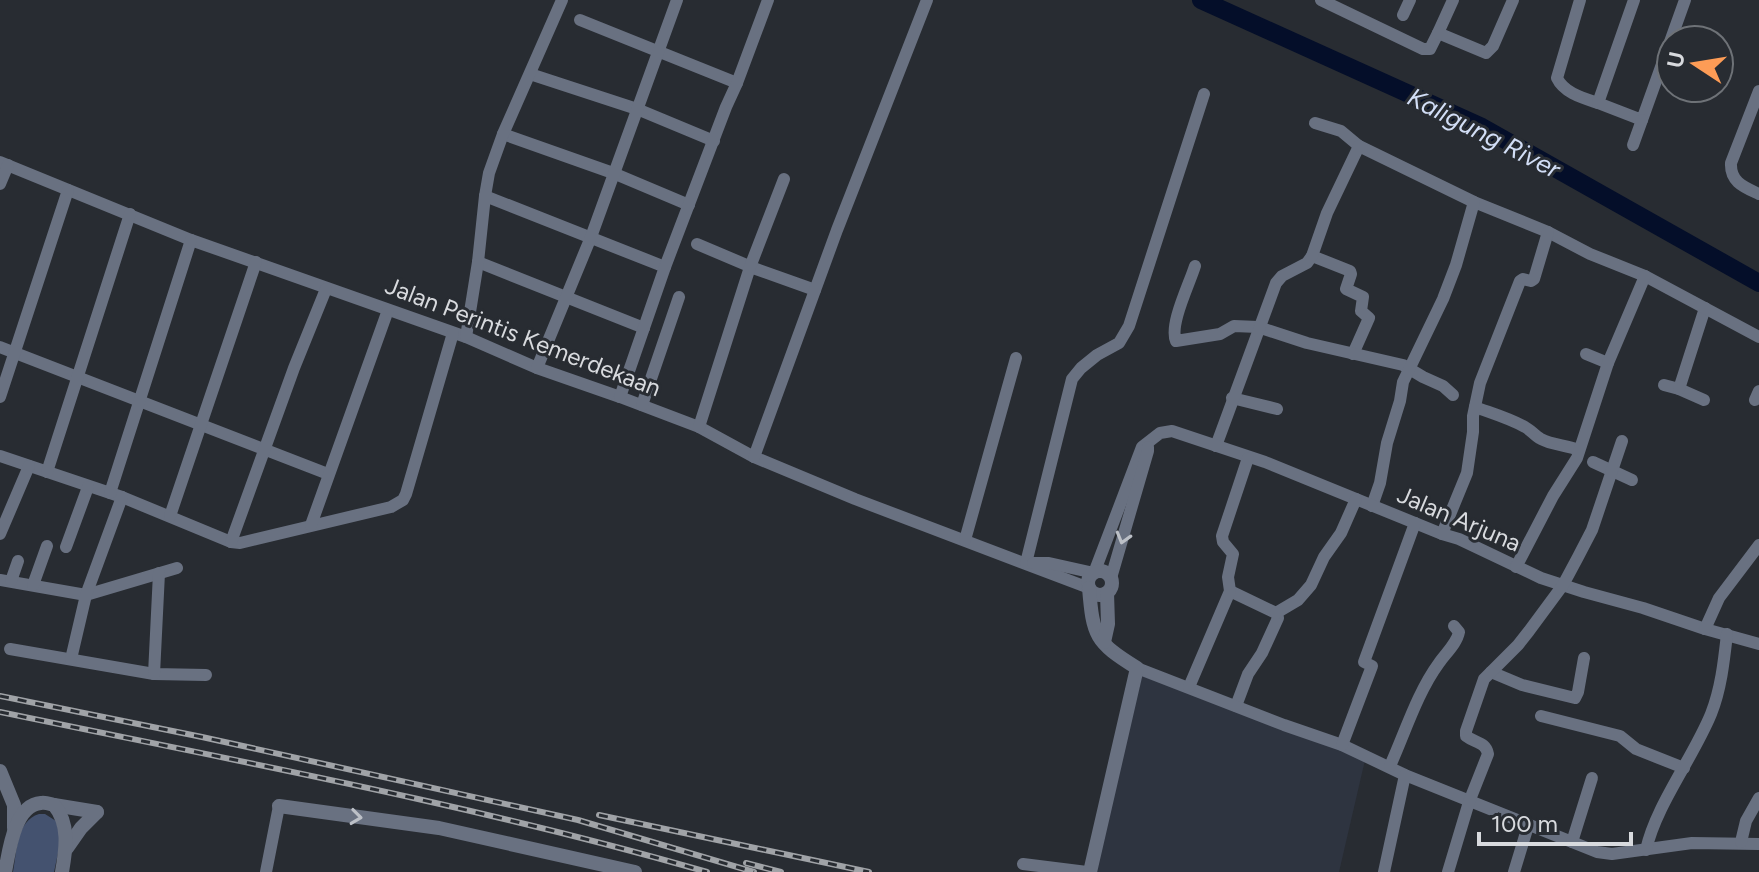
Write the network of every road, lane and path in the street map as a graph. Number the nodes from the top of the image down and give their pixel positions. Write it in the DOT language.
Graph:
graph roads {
  1 [pos="562,0"];
  2 [pos="677,0"];
  3 [pos="768,0"];
  4 [pos="927,0"];
  5 [pos="1321,0"];
  6 [pos="1410,0"];
  7 [pos="1453,0"];
  8 [pos="1513,0"];
  9 [pos="1580,0"];
  10 [pos="1634,0"];
  11 [pos="1685,0"];
  12 [pos="1403,15"];
  13 [pos="580,20"];
  14 [pos="1438,33"];
  15 [pos="659,52"];
  16 [pos="530,74"];
  17 [pos="737,83"];
  18 [pos="1759,91"];
  19 [pos="1204,94"];
  20 [pos="1598,103"];
  21 [pos="637,109"];
  22 [pos="1642,120"];
  23 [pos="1315,123"];
  24 [pos="503,134"];
  25 [pos="714,141"];
  26 [pos="1633,145"];
  27 [pos="1359,146"];
  28 [pos="4,164"];
  29 [pos="613,173"];
  30 [pos="784,179"];
  31 [pos="0,184"];
  32 [pos="68,190"];
  33 [pos="1759,194"];
  34 [pos="485,196"];
  35 [pos="1474,202"];
  36 [pos="689,205"];
  37 [pos="130,214"];
  38 [pos="1548,232"];
  39 [pos="591,237"];
  40 [pos="191,240"];
  41 [pos="697,244"];
  42 [pos="1312,256"];
  43 [pos="256,262"];
  44 [pos="478,262"];
  45 [pos="1195,266"];
  46 [pos="665,267"];
  47 [pos="750,267"];
  48 [pos="1645,276"];
  49 [pos="326,289"];
  50 [pos="815,290"];
  51 [pos="566,296"];
  52 [pos="679,297"];
  53 [pos="1705,308"];
  54 [pos="388,310"];
  55 [pos="1258,327"];
  56 [pos="644,328"];
  57 [pos="453,333"];
  58 [pos="466,337"];
  59 [pos="1759,337"];
  60 [pos="0,347"];
  61 [pos="15,352"];
  62 [pos="1353,354"];
  63 [pos="1586,354"];
  64 [pos="1016,358"];
  65 [pos="1608,363"];
  66 [pos="537,368"];
  67 [pos="1409,368"];
  68 [pos="78,377"];
  69 [pos="1664,385"];
  70 [pos="1679,389"];
  71 [pos="1453,395"];
  72 [pos="0,397"];
  73 [pos="620,397"];
  74 [pos="1232,398"];
  75 [pos="140,400"];
  76 [pos="1704,400"];
  77 [pos="642,405"];
  78 [pos="1475,407"];
  79 [pos="1277,409"];
  80 [pos="200,423"];
  81 [pos="699,427"];
  82 [pos="1622,441"];
  83 [pos="1148,443"];
  84 [pos="1216,446"];
  85 [pos="264,448"];
  86 [pos="1579,450"];
  87 [pos="0,456"];
  88 [pos="754,457"];
  89 [pos="1248,458"];
  90 [pos="1593,462"];
  91 [pos="29,466"];
  92 [pos="1612,471"];
  93 [pos="47,472"];
  94 [pos="328,474"];
  95 [pos="1632,480"];
  96 [pos="88,487"];
  97 [pos="116,495"];
  98 [pos="1356,499"];
  99 [pos="1372,506"];
  100 [pos="170,516"];
  101 [pos="1415,523"];
  102 [pos="311,525"];
  103 [pos="0,534"];
  104 [pos="1442,534"];
  105 [pos="965,540"];
  106 [pos="231,542"];
  107 [pos="1759,545"];
  108 [pos="47,546"];
  109 [pos="66,547"];
  110 [pos="18,561"];
  111 [pos="1026,563"];
  112 [pos="1516,567"];
  113 [pos="177,568"];
  114 [pos="159,573"];
  115 [pos="1094,573"];
  116 [pos="1111,578"];
  117 [pos="6,581"];
  118 [pos="33,585"];
  119 [pos="1563,585"];
  120 [pos="1089,588"];
  121 [pos="1230,591"];
  122 [pos="1107,593"];
  123 [pos="86,595"];
  124 [pos="1276,613"];
  125 [pos="1454,626"];
  126 [pos="1705,629"];
  127 [pos="1727,634"];
  128 [pos="1104,642"];
  129 [pos="1759,644"];
  130 [pos="10,649"];
  131 [pos="1584,658"];
  132 [pos="71,659"];
  133 [pos="1137,668"];
  134 [pos="1491,672"];
  135 [pos="154,674"];
  136 [pos="206,675"];
  137 [pos="1189,687"];
  138 [pos="1236,706"];
  139 [pos="1541,716"];
  140 [pos="1342,745"];
  141 [pos="1390,766"];
  142 [pos="1684,768"];
  143 [pos="0,771"];
  144 [pos="1405,775"];
  145 [pos="1592,778"];
  146 [pos="9,791"];
  147 [pos="1759,798"];
  148 [pos="1469,802"];
  149 [pos="47,804"];
  150 [pos="279,806"];
  151 [pos="1528,826"];
  152 [pos="14,831"];
  153 [pos="1572,842"];
  154 [pos="1741,842"];
  155 [pos="1759,844"];
  156 [pos="1646,850"];
  157 [pos="65,851"];
  158 [pos="1023,864"];
  159 [pos="5,872"];
  160 [pos="62,872"];
  161 [pos="266,872"];
  162 [pos="635,872"];
  163 [pos="1088,872"];
  164 [pos="1384,872"];
  165 [pos="1448,872"];
  166 [pos="1514,872"];
  1 -- 16 [label="street"];
  2 -- 15 [label="street"];
  3 -- 17 [label="street"];
  4 -- 50 [label="street"];
  5 -- 14 [label="street"];
  6 -- 12 [label="street"];
  7 -- 14 [label="street"];
  8 -- 14 [label="street"];
  9 -- 20 [label="street"];
  10 -- 20 [label="street"];
  11 -- 22 [label="street"];
  13 -- 15 [label="street"];
  15 -- 17 [label="street"];
  15 -- 21 [label="street"];
  16 -- 21 [label="street"];
  16 -- 24 [label="street"];
  17 -- 25 [label="street"];
  18 -- 33 [label="street"];
  19 -- 111 [label="street"];
  20 -- 22 [label="street"];
  21 -- 25 [label="street"];
  21 -- 29 [label="street"];
  22 -- 26 [label="street"];
  23 -- 27 [label="street"];
  24 -- 29 [label="street"];
  24 -- 34 [label="street"];
  25 -- 36 [label="street"];
  27 -- 35 [label="street"];
  27 -- 42 [label="street"];
  28 -- 31 [label="street"];
  28 -- 32 [label="street, Jalan Perintis Kemerdekaan"];
  29 -- 36 [label="street"];
  29 -- 39 [label="street"];
  30 -- 47 [label="street"];
  32 -- 37 [label="street, Jalan Perintis Kemerdekaan"];
  32 -- 61 [label="street"];
  34 -- 39 [label="street"];
  34 -- 44 [label="street"];
  35 -- 38 [label="street"];
  35 -- 67 [label="street"];
  36 -- 46 [label="street"];
  37 -- 40 [label="street, Jalan Perintis Kemerdekaan"];
  37 -- 68 [label="street"];
  38 -- 48 [label="street"];
  38 -- 78 [label="street"];
  39 -- 46 [label="street"];
  39 -- 51 [label="street"];
  40 -- 43 [label="street, Jalan Perintis Kemerdekaan"];
  40 -- 75 [label="street"];
  41 -- 47 [label="street"];
  42 -- 55 [label="street"];
  42 -- 62 [label="street"];
  43 -- 49 [label="street, Jalan Perintis Kemerdekaan"];
  43 -- 80 [label="street"];
  44 -- 51 [label="street"];
  44 -- 58 [label="street"];
  45 -- 55 [label="street"];
  46 -- 56 [label="street"];
  47 -- 50 [label="street"];
  47 -- 81 [label="street"];
  48 -- 53 [label="street"];
  48 -- 65 [label="street"];
  49 -- 54 [label="street, Jalan Perintis Kemerdekaan"];
  49 -- 85 [label="street"];
  50 -- 88 [label="street"];
  51 -- 56 [label="street"];
  51 -- 66 [label="street"];
  52 -- 77 [label="street"];
  53 -- 59 [label="street"];
  53 -- 70 [label="street"];
  54 -- 57 [label="street, Jalan Perintis Kemerdekaan"];
  54 -- 94 [label="street"];
  55 -- 62 [label="street"];
  55 -- 74 [label="street"];
  56 -- 73 [label="street"];
  57 -- 58 [label="street, Jalan Perintis Kemerdekaan"];
  57 -- 102 [label="street"];
  58 -- 66 [label="street, Jalan Perintis Kemerdekaan"];
  60 -- 61 [label="street"];
  61 -- 68 [label="street"];
  61 -- 72 [label="street"];
  62 -- 67 [label="street"];
  63 -- 65 [label="street"];
  64 -- 105 [label="street"];
  65 -- 86 [label="street"];
  66 -- 73 [label="street, Jalan Perintis Kemerdekaan"];
  67 -- 71 [label="street"];
  67 -- 99 [label="street"];
  68 -- 75 [label="street"];
  68 -- 93 [label="street"];
  69 -- 70 [label="street"];
  70 -- 76 [label="street"];
  73 -- 77 [label="street, Jalan Perintis Kemerdekaan"];
  74 -- 79 [label="street"];
  74 -- 84 [label="street"];
  75 -- 80 [label="street"];
  75 -- 97 [label="street"];
  77 -- 81 [label="street, Jalan Perintis Kemerdekaan"];
  78 -- 86 [label="street"];
  78 -- 104 [label="street"];
  80 -- 85 [label="street"];
  80 -- 100 [label="street"];
  81 -- 88 [label="street, Jalan Perintis Kemerdekaan"];
  82 -- 92 [label="street"];
  83 -- 84 [label="street, Jalan Arjuna"];
  83 -- 115 [label="street"];
  83 -- 116 [label="street, one-way"];
  84 -- 89 [label="street, Jalan Arjuna"];
  85 -- 94 [label="street"];
  85 -- 106 [label="street"];
  86 -- 112 [label="street"];
  87 -- 91 [label="street"];
  88 -- 105 [label="street, Jalan Perintis Kemerdekaan"];
  89 -- 98 [label="street, Jalan Arjuna"];
  89 -- 121 [label="street"];
  90 -- 92 [label="street"];
  91 -- 93 [label="street"];
  91 -- 103 [label="street"];
  92 -- 95 [label="street"];
  92 -- 119 [label="street"];
  93 -- 96 [label="street"];
  94 -- 102 [label="street"];
  96 -- 97 [label="street"];
  96 -- 109 [label="street"];
  97 -- 100 [label="street"];
  97 -- 123 [label="street"];
  98 -- 99 [label="street, Jalan Arjuna"];
  98 -- 124 [label="street"];
  99 -- 101 [label="street, Jalan Arjuna"];
  100 -- 106 [label="street"];
  101 -- 104 [label="street, Jalan Arjuna"];
  101 -- 140 [label="street"];
  102 -- 106 [label="street"];
  104 -- 112 [label="street, Jalan Arjuna"];
  105 -- 111 [label="street, Jalan Perintis Kemerdekaan"];
  107 -- 126 [label="street"];
  108 -- 118 [label="street"];
  110 -- 117 [label="street"];
  111 -- 115 [label="street, Jalan Perintis Kemerdekaan"];
  111 -- 120 [label="street, Jalan Perintis Kemerdekaan"];
  112 -- 119 [label="street, Jalan Arjuna"];
  113 -- 114 [label="street"];
  114 -- 123 [label="street"];
  114 -- 135 [label="street"];
  115 -- 116 [label="street, Jalan Perintis Kemerdekaan"];
  115 -- 120 [label="street"];
  116 -- 122 [label="street"];
  117 -- 118 [label="street"];
  118 -- 123 [label="street"];
  119 -- 126 [label="street, Jalan Arjuna"];
  119 -- 134 [label="street"];
  120 -- 122 [label="street, Jalan Perintis Kemerdekaan"];
  120 -- 128 [label="street"];
  121 -- 124 [label="street"];
  121 -- 137 [label="street"];
  122 -- 128 [label="street"];
  123 -- 132 [label="street"];
  124 -- 138 [label="street"];
  125 -- 141 [label="street"];
  126 -- 127 [label="street, Jalan Arjuna"];
  127 -- 129 [label="street, Jalan Arjuna"];
  127 -- 142 [label="street"];
  128 -- 133 [label="street"];
  130 -- 132 [label="street"];
  131 -- 134 [label="street"];
  132 -- 135 [label="street"];
  133 -- 137 [label="street"];
  133 -- 163 [label="street"];
  134 -- 148 [label="street"];
  135 -- 136 [label="street"];
  137 -- 138 [label="street"];
  138 -- 140 [label="street"];
  139 -- 142 [label="street"];
  140 -- 141 [label="street"];
  141 -- 144 [label="street"];
  142 -- 156 [label="street"];
  143 -- 146 [label="street"];
  144 -- 148 [label="street"];
  144 -- 164 [label="street"];
  145 -- 153 [label="street"];
  146 -- 149 [label="street"];
  146 -- 152 [label="street"];
  147 -- 154 [label="street"];
  148 -- 151 [label="street"];
  148 -- 165 [label="street"];
  149 -- 152 [label="street"];
  149 -- 157 [label="street"];
  149 -- 157 [label="street"];
  150 -- 161 [label="street"];
  150 -- 162 [label="street, one-way"];
  151 -- 153 [label="street"];
  151 -- 166 [label="street"];
  152 -- 159 [label="street"];
  153 -- 156 [label="street"];
  154 -- 155 [label="street"];
  154 -- 156 [label="street"];
  157 -- 160 [label="street"];
  158 -- 163 [label="street"];
}
